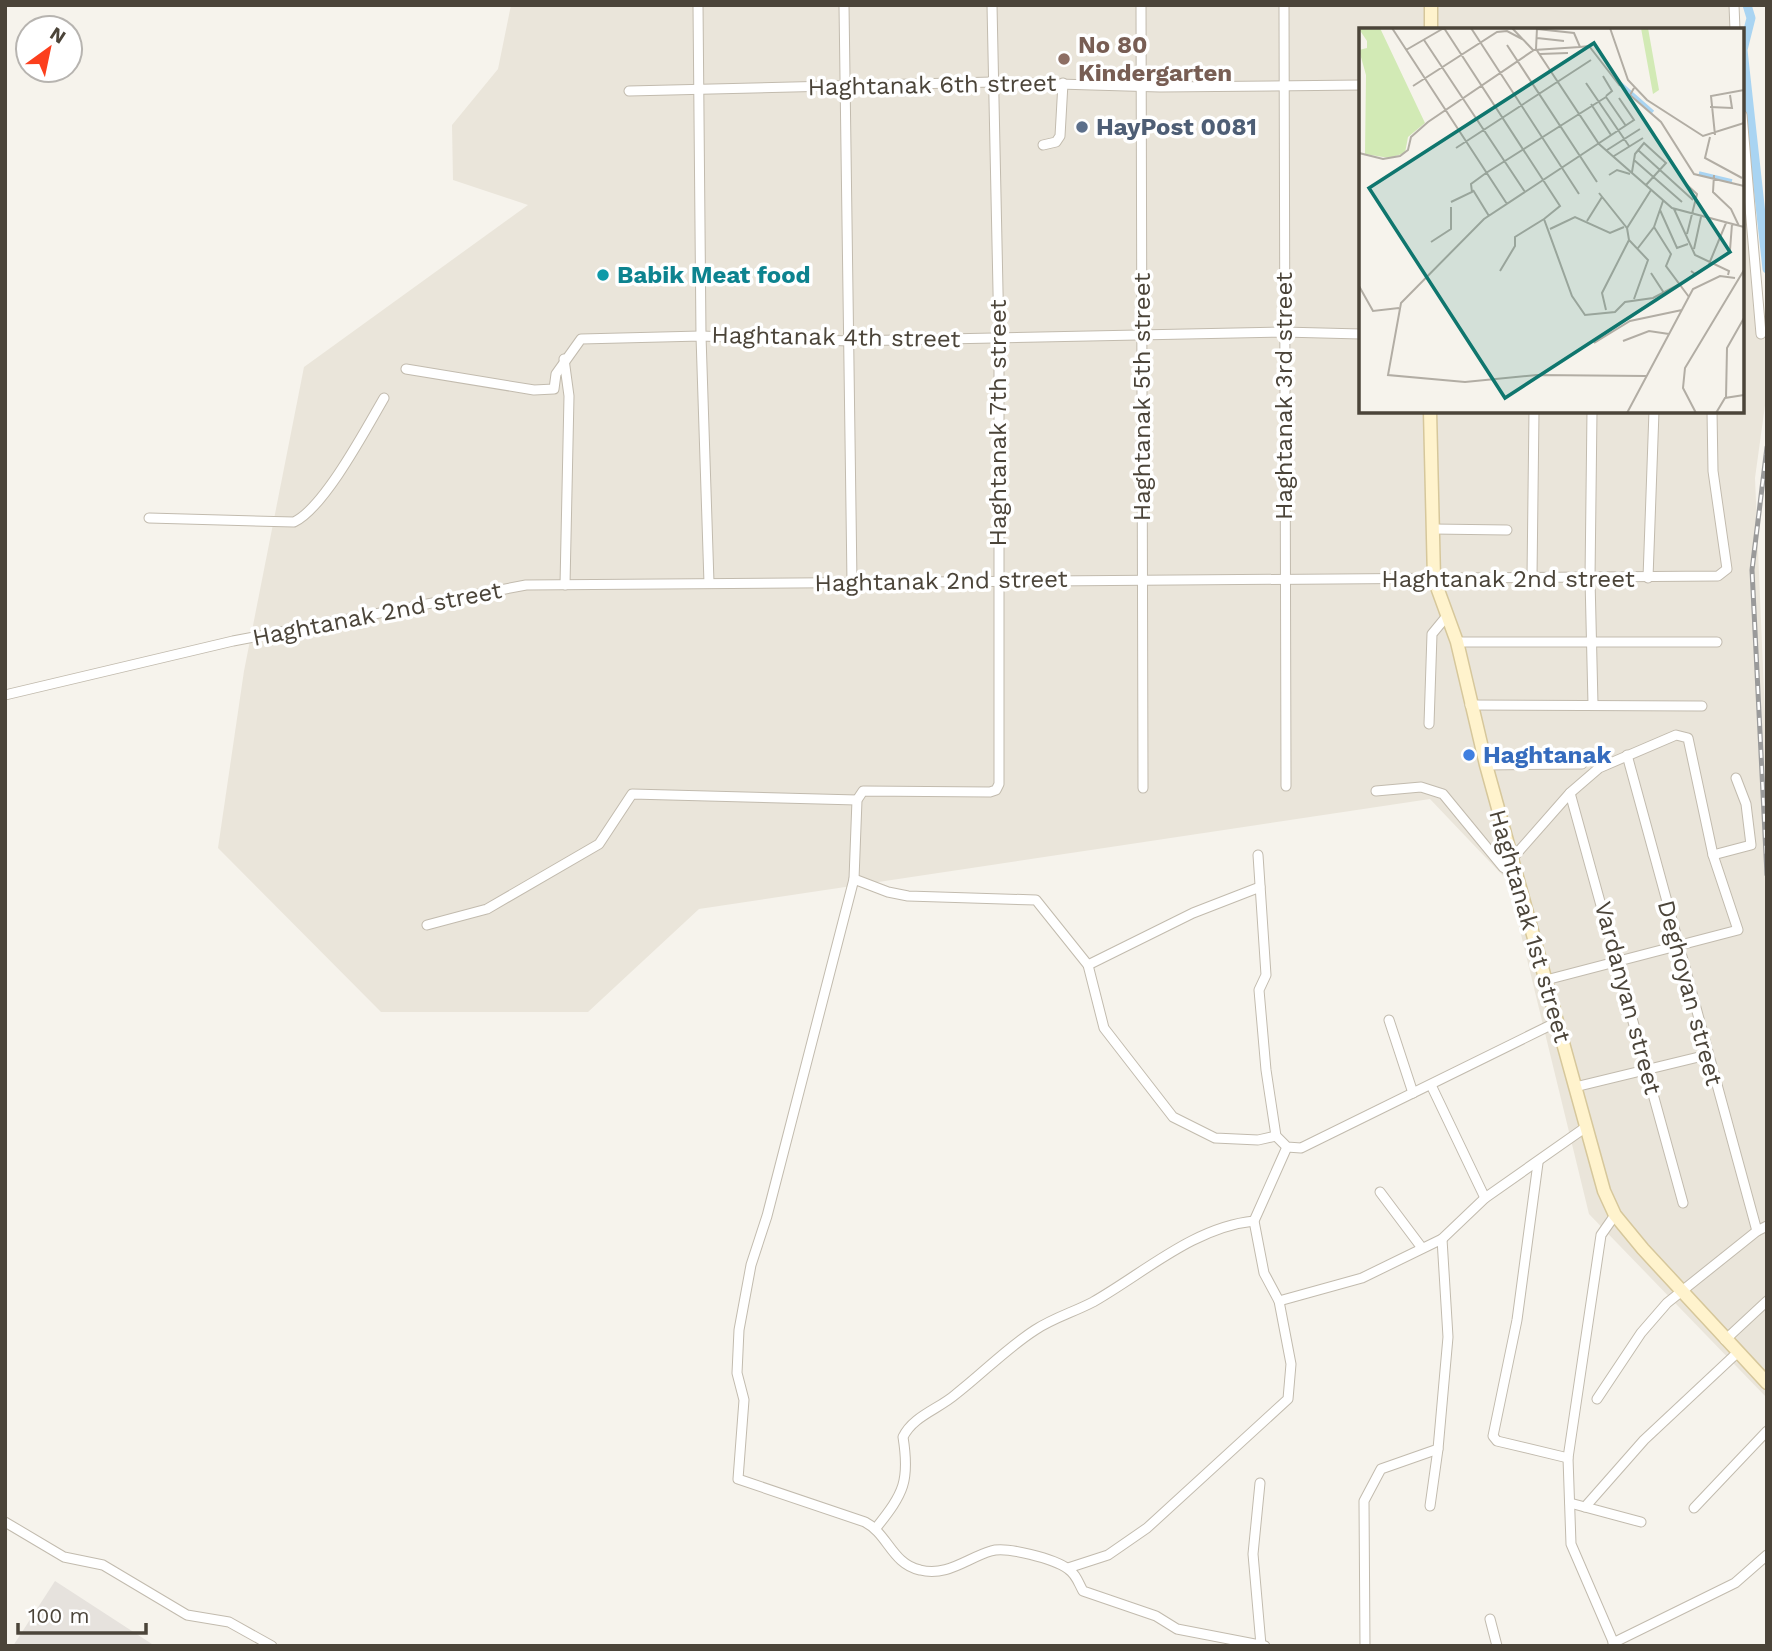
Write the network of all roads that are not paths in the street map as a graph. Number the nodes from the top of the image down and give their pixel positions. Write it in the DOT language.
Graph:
graph roads {
  1 [pos="698,5"];
  2 [pos="844,5"];
  3 [pos="992,5"];
  4 [pos="1141,5"];
  5 [pos="1284,5"];
  6 [pos="1431,5"];
  7 [pos="1734,5"];
  8 [pos="1431,28"];
  9 [pos="1735,28"];
  10 [pos="993,82"];
  11 [pos="1063,83"];
  12 [pos="1142,84"];
  13 [pos="1284,85"];
  14 [pos="1359,85"];
  15 [pos="843,86"];
  16 [pos="699,88"];
  17 [pos="629,91"];
  18 [pos="1744,137"];
  19 [pos="1042,145"];
  20 [pos="1283,332"];
  21 [pos="1359,334"];
  22 [pos="1762,334"];
  23 [pos="701,336"];
  24 [pos="1142,336"];
  25 [pos="999,338"];
  26 [pos="849,341"];
  27 [pos="564,359"];
  28 [pos="406,369"];
  29 [pos="384,398"];
  30 [pos="1430,413"];
  31 [pos="1534,413"];
  32 [pos="1592,413"];
  33 [pos="1654,413"];
  34 [pos="1712,413"];
  35 [pos="149,518"];
  36 [pos="1433,529"];
  37 [pos="1507,530"];
  38 [pos="1532,577"];
  39 [pos="1648,578"];
  40 [pos="1141,579"];
  41 [pos="1434,579"];
  42 [pos="1590,579"];
  43 [pos="999,581"];
  44 [pos="1285,581"];
  45 [pos="852,582"];
  46 [pos="709,583"];
  47 [pos="565,585"];
  48 [pos="1446,617"];
  49 [pos="1457,642"];
  50 [pos="1717,642"];
  51 [pos="1594,644"];
  52 [pos="5,695"];
  53 [pos="1593,704"];
  54 [pos="1470,705"];
  55 [pos="1702,706"];
  56 [pos="1429,724"];
  57 [pos="1627,755"];
  58 [pos="1582,764"];
  59 [pos="1486,765"];
  60 [pos="1736,778"];
  61 [pos="1286,786"];
  62 [pos="1143,788"];
  63 [pos="1376,791"];
  64 [pos="1570,793"];
  65 [pos="860,795"];
  66 [pos="1258,855"];
  67 [pos="1713,855"];
  68 [pos="1511,860"];
  69 [pos="1516,876"];
  70 [pos="854,879"];
  71 [pos="1260,887"];
  72 [pos="427,925"];
  73 [pos="1678,948"];
  74 [pos="1619,962"];
  75 [pos="1088,965"];
  76 [pos="1546,980"];
  77 [pos="1389,1020"];
  78 [pos="1558,1022"];
  79 [pos="1707,1055"];
  80 [pos="1647,1071"];
  81 [pos="1431,1084"];
  82 [pos="1575,1087"];
  83 [pos="1413,1093"];
  84 [pos="1586,1127"];
  85 [pos="1276,1136"];
  86 [pos="1287,1147"];
  87 [pos="1538,1163"];
  88 [pos="1380,1192"];
  89 [pos="1485,1198"];
  90 [pos="1684,1203"];
  91 [pos="1615,1215"];
  92 [pos="1254,1221"];
  93 [pos="1767,1226"];
  94 [pos="1757,1231"];
  95 [pos="1442,1239"];
  96 [pos="1422,1248"];
  97 [pos="1681,1292"];
  98 [pos="1279,1301"];
  99 [pos="1767,1301"];
  100 [pos="1725,1340"];
  101 [pos="1737,1353"];
  102 [pos="1767,1383"];
  103 [pos="1597,1399"];
  104 [pos="1767,1431"];
  105 [pos="1438,1449"];
  106 [pos="1568,1458"];
  107 [pos="1260,1483"];
  108 [pos="1570,1503"];
  109 [pos="1430,1506"];
  110 [pos="1585,1507"];
  111 [pos="1694,1508"];
  112 [pos="5,1522"];
  113 [pos="1641,1522"];
  114 [pos="876,1528"];
  115 [pos="1767,1555"];
  116 [pos="1068,1568"];
  117 [pos="1490,1619"];
  118 [pos="1614,1644"];
  119 [pos="1263,1645"];
  120 [pos="272,1646"];
  121 [pos="1364,1646"];
  122 [pos="1496,1646"];
  1 -- 16 [label="street"];
  2 -- 15 [label="street"];
  3 -- 10 [label="street, Haghtanak 7th street"];
  4 -- 12 [label="street, Haghtanak 5th street"];
  5 -- 13 [label="street, Haghtanak 3rd street"];
  6 -- 8 [label="main road"];
  7 -- 9 [label="street"];
  10 -- 11 [label="street, Haghtanak 6th street"];
  10 -- 15 [label="street, Haghtanak 6th street"];
  10 -- 25 [label="street, Haghtanak 7th street"];
  11 -- 12 [label="street, Haghtanak 6th street"];
  11 -- 19 [label="street"];
  12 -- 13 [label="street, Haghtanak 6th street"];
  12 -- 24 [label="street, Haghtanak 5th street"];
  13 -- 14 [label="street, Haghtanak 6th street"];
  13 -- 20 [label="street, Haghtanak 3rd street"];
  15 -- 16 [label="street, Haghtanak 6th street"];
  15 -- 26 [label="street"];
  16 -- 17 [label="street, Haghtanak 6th street"];
  16 -- 23 [label="street"];
  18 -- 22 [label="street"];
  20 -- 21 [label="street, Haghtanak 4th street"];
  20 -- 24 [label="street, Haghtanak 4th street"];
  20 -- 44 [label="street, Haghtanak 3rd street"];
  23 -- 26 [label="street, Haghtanak 4th street"];
  23 -- 27 [label="street, Haghtanak 4th street"];
  23 -- 46 [label="street"];
  24 -- 25 [label="street, Haghtanak 4th street"];
  24 -- 40 [label="street, Haghtanak 5th street"];
  25 -- 26 [label="street, Haghtanak 4th street"];
  25 -- 43 [label="street, Haghtanak 7th street"];
  26 -- 45 [label="street"];
  27 -- 28 [label="street"];
  27 -- 47 [label="street"];
  29 -- 35 [label="street"];
  30 -- 36 [label="main road, Haghtanak 1st street"];
  31 -- 38 [label="street"];
  32 -- 42 [label="street"];
  33 -- 39 [label="street"];
  34 -- 39 [label="street, Haghtanak 2nd street"];
  36 -- 37 [label="street"];
  36 -- 41 [label="main road, Haghtanak 1st street"];
  38 -- 41 [label="street, Haghtanak 2nd street"];
  38 -- 42 [label="street, Haghtanak 2nd street"];
  39 -- 42 [label="street, Haghtanak 2nd street"];
  40 -- 43 [label="street, Haghtanak 2nd street"];
  40 -- 44 [label="street, Haghtanak 2nd street"];
  40 -- 62 [label="street, Haghtanak 5th street"];
  41 -- 44 [label="street, Haghtanak 2nd street"];
  41 -- 48 [label="main road, Haghtanak 1st street"];
  42 -- 51 [label="street"];
  43 -- 45 [label="street, Haghtanak 2nd street"];
  43 -- 65 [label="street, Haghtanak 7th street"];
  44 -- 61 [label="street, Haghtanak 3rd street"];
  45 -- 46 [label="street, Haghtanak 2nd street"];
  46 -- 47 [label="street, Haghtanak 2nd street"];
  47 -- 52 [label="street, Haghtanak 2nd street"];
  48 -- 49 [label="main road, Haghtanak 1st street"];
  48 -- 56 [label="street"];
  49 -- 51 [label="street"];
  49 -- 54 [label="main road, Haghtanak 1st street"];
  50 -- 51 [label="street"];
  51 -- 53 [label="street"];
  53 -- 54 [label="street"];
  53 -- 55 [label="street"];
  54 -- 59 [label="main road, Haghtanak 1st street"];
  57 -- 64 [label="street"];
  57 -- 67 [label="street"];
  57 -- 73 [label="street, Deghoyan street"];
  58 -- 59 [label="street"];
  59 -- 68 [label="main road, Haghtanak 1st street"];
  60 -- 67 [label="street"];
  63 -- 69 [label="street"];
  64 -- 68 [label="street"];
  64 -- 74 [label="street, Vardanyan street"];
  65 -- 70 [label="street"];
  65 -- 72 [label="street"];
  66 -- 71 [label="street"];
  67 -- 73 [label="street"];
  68 -- 69 [label="main road, Haghtanak 1st street"];
  69 -- 76 [label="main road, Haghtanak 1st street"];
  70 -- 75 [label="street"];
  70 -- 114 [label="street"];
  71 -- 75 [label="street"];
  71 -- 85 [label="street"];
  73 -- 74 [label="street"];
  73 -- 79 [label="street, Deghoyan street"];
  74 -- 76 [label="street"];
  74 -- 80 [label="street, Vardanyan street"];
  75 -- 85 [label="street"];
  76 -- 78 [label="main road, Haghtanak 1st street"];
  77 -- 83 [label="street"];
  78 -- 81 [label="street"];
  78 -- 82 [label="main road, Haghtanak 1st street"];
  79 -- 80 [label="street"];
  79 -- 94 [label="street, Deghoyan street"];
  80 -- 82 [label="street"];
  80 -- 90 [label="street, Vardanyan street"];
  81 -- 83 [label="street"];
  81 -- 89 [label="street"];
  82 -- 84 [label="main road, Haghtanak 1st street"];
  83 -- 86 [label="street"];
  84 -- 87 [label="street"];
  84 -- 91 [label="main road, Haghtanak 1st street"];
  85 -- 86 [label="street"];
  86 -- 92 [label="street"];
  87 -- 89 [label="street"];
  87 -- 106 [label="street"];
  88 -- 96 [label="street"];
  89 -- 95 [label="street"];
  91 -- 97 [label="main road, Haghtanak 1st street"];
  91 -- 106 [label="street"];
  92 -- 98 [label="street"];
  92 -- 114 [label="street"];
  93 -- 94 [label="street"];
  94 -- 97 [label="street"];
  95 -- 96 [label="street"];
  95 -- 105 [label="street"];
  96 -- 98 [label="street"];
  97 -- 100 [label="main road, Haghtanak 1st street"];
  97 -- 103 [label="street"];
  98 -- 116 [label="street"];
  99 -- 100 [label="street"];
  100 -- 101 [label="main road, Haghtanak 1st street"];
  101 -- 102 [label="main road, Haghtanak 1st street"];
  101 -- 110 [label="street"];
  104 -- 111 [label="street"];
  105 -- 109 [label="street"];
  105 -- 121 [label="street"];
  106 -- 108 [label="street"];
  107 -- 119 [label="street"];
  108 -- 110 [label="street"];
  108 -- 118 [label="street"];
  110 -- 113 [label="street"];
  112 -- 120 [label="street"];
  114 -- 116 [label="street"];
  115 -- 118 [label="street"];
  116 -- 119 [label="street"];
  117 -- 122 [label="street"];
}
